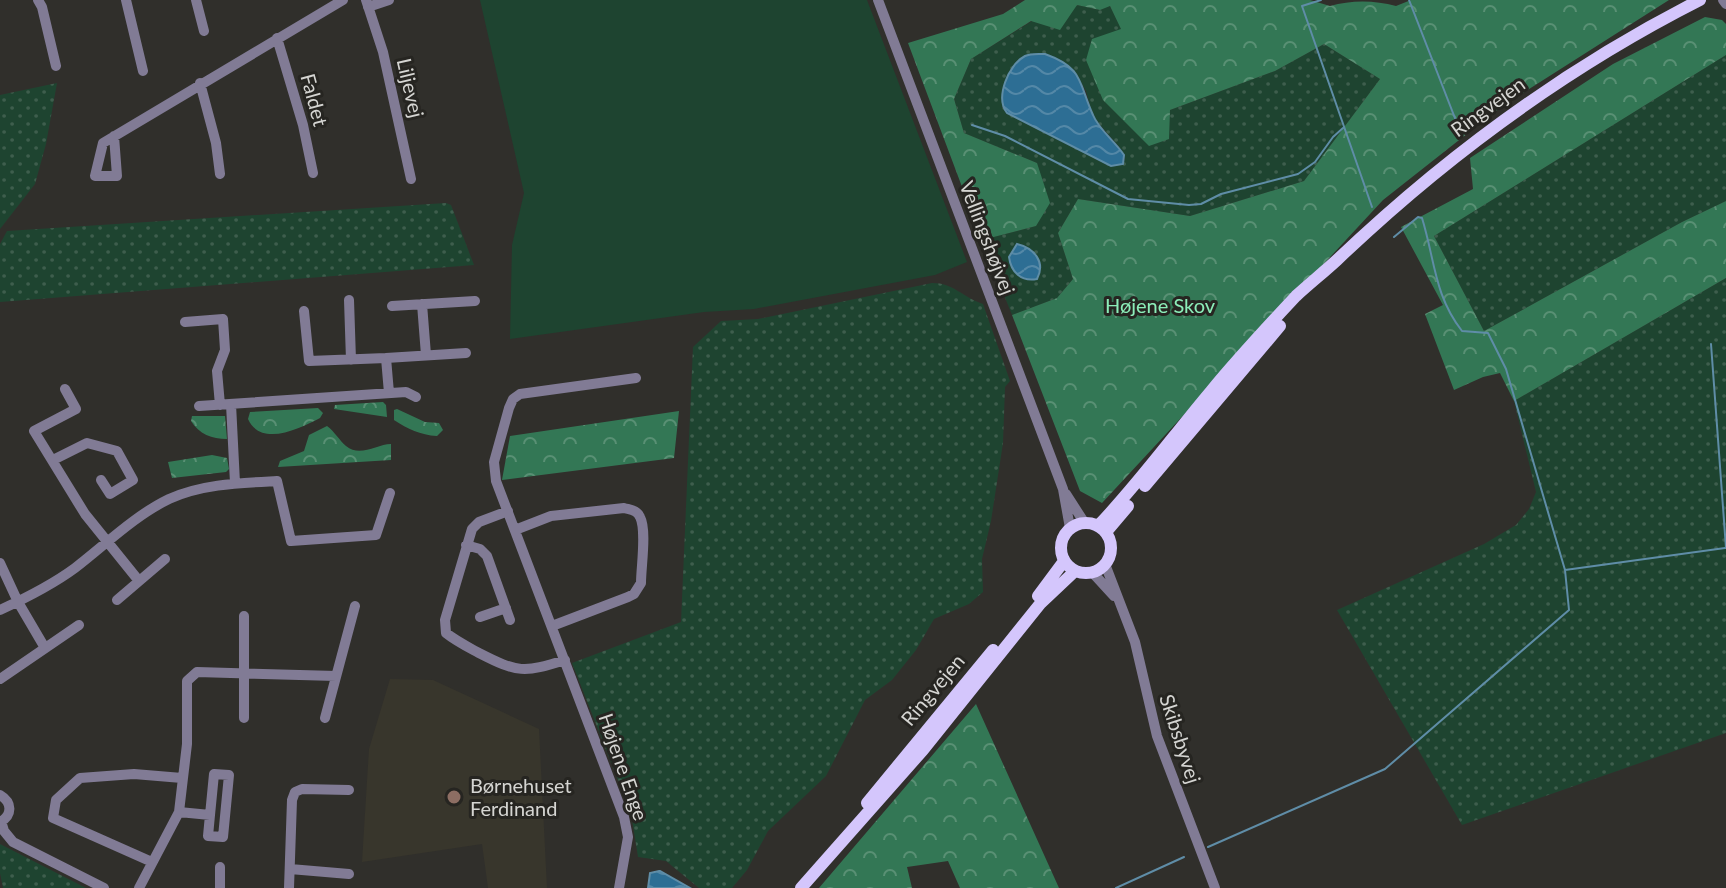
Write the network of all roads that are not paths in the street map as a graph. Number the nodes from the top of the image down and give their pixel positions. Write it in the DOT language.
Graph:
graph roads {
  1 [pos="38,0"];
  2 [pos="126,0"];
  3 [pos="196,0"];
  4 [pos="343,0"];
  5 [pos="389,0"];
  6 [pos="878,0"];
  7 [pos="1700,0"];
  8 [pos="367,4"];
  9 [pos="204,31"];
  10 [pos="277,38"];
  11 [pos="56,66"];
  12 [pos="143,71"];
  13 [pos="200,83"];
  14 [pos="114,136"];
  15 [pos="313,173"];
  16 [pos="220,174"];
  17 [pos="411,179"];
  18 [pos="349,300"];
  19 [pos="475,301"];
  20 [pos="422,304"];
  21 [pos="392,306"];
  22 [pos="304,311"];
  23 [pos="185,322"];
  24 [pos="466,353"];
  25 [pos="426,355"];
  26 [pos="386,358"];
  27 [pos="351,360"];
  28 [pos="636,378"];
  29 [pos="65,389"];
  30 [pos="389,393"];
  31 [pos="416,397"];
  32 [pos="225,404"];
  33 [pos="199,406"];
  34 [pos="53,460"];
  35 [pos="101,480"];
  36 [pos="235,483"];
  37 [pos="1063,489"];
  38 [pos="390,493"];
  39 [pos="508,511"];
  40 [pos="1084,522"];
  41 [pos="1070,528"];
  42 [pos="1102,529"];
  43 [pos="515,530"];
  44 [pos="106,543"];
  45 [pos="466,545"];
  46 [pos="165,559"];
  47 [pos="1064,561"];
  48 [pos="0,563"];
  49 [pos="1105,564"];
  50 [pos="1075,571"];
  51 [pos="1092,572"];
  52 [pos="139,581"];
  53 [pos="117,600"];
  54 [pos="1118,600"];
  55 [pos="18,602"];
  56 [pos="355,606"];
  57 [pos="506,608"];
  58 [pos="0,610"];
  59 [pos="244,616"];
  60 [pos="480,617"];
  61 [pos="510,620"];
  62 [pos="79,625"];
  63 [pos="552,626"];
  64 [pos="45,648"];
  65 [pos="565,660"];
  66 [pos="245,673"];
  67 [pos="336,676"];
  68 [pos="0,679"];
  69 [pos="244,718"];
  70 [pos="325,718"];
  71 [pos="182,778"];
  72 [pos="349,790"];
  73 [pos="0,795"];
  74 [pos="179,812"];
  75 [pos="210,815"];
  76 [pos="0,822"];
  77 [pos="835,847"];
  78 [pos="152,862"];
  79 [pos="220,867"];
  80 [pos="290,869"];
  81 [pos="349,874"];
  82 [pos="104,888"];
  83 [pos="139,888"];
  84 [pos="220,888"];
  85 [pos="289,888"];
  86 [pos="619,888"];
  87 [pos="801,888"];
  88 [pos="1215,888"];
  1 -- 11 [label="street"];
  2 -- 12 [label="street"];
  3 -- 9 [label="street"];
  4 -- 10 [label="street"];
  5 -- 8 [label="street, Liljevej"];
  6 -- 37 [label="street, Vellingshøjvej"];
  7 -- 42 [label="main road, Ringvejen"];
  8 -- 17 [label="street, Liljevej"];
  10 -- 13 [label="street"];
  10 -- 15 [label="street, Faldet"];
  13 -- 14 [label="street"];
  13 -- 16 [label="street"];
  18 -- 27 [label="street"];
  19 -- 20 [label="street"];
  20 -- 21 [label="street"];
  20 -- 25 [label="street"];
  22 -- 27 [label="street"];
  23 -- 32 [label="street"];
  24 -- 25 [label="street"];
  25 -- 26 [label="street"];
  26 -- 27 [label="street"];
  26 -- 30 [label="street"];
  28 -- 39 [label="street, Højene Enge"];
  29 -- 34 [label="street"];
  30 -- 31 [label="street"];
  30 -- 32 [label="street"];
  32 -- 33 [label="street"];
  32 -- 36 [label="street"];
  34 -- 35 [label="street"];
  34 -- 44 [label="street"];
  36 -- 38 [label="street"];
  36 -- 44 [label="street"];
  37 -- 40 [label="street, Vellingshøjvej"];
  37 -- 41 [label="street, Vellingshøjvej"];
  39 -- 43 [label="street, Højene Enge"];
  39 -- 45 [label="street"];
  40 -- 41 [label="main road"];
  40 -- 42 [label="main road"];
  41 -- 47 [label="main road"];
  42 -- 49 [label="main road"];
  43 -- 63 [label="street, Højene Enge"];
  43 -- 63 [label="street"];
  44 -- 52 [label="street"];
  44 -- 55 [label="street"];
  45 -- 57 [label="street"];
  45 -- 65 [label="street"];
  46 -- 52 [label="street"];
  47 -- 50 [label="main road"];
  47 -- 77 [label="main road, Ringvejen"];
  48 -- 55 [label="street"];
  49 -- 51 [label="main road"];
  49 -- 54 [label="street, Skibsbyvej"];
  50 -- 51 [label="main road"];
  50 -- 77 [label="main road, Ringvejen"];
  51 -- 54 [label="street, Skibsbyvej"];
  52 -- 53 [label="street"];
  54 -- 88 [label="street, Skibsbyvej"];
  55 -- 58 [label="street"];
  55 -- 64 [label="street"];
  56 -- 67 [label="street"];
  57 -- 60 [label="street"];
  57 -- 61 [label="street"];
  59 -- 66 [label="street"];
  62 -- 64 [label="street"];
  63 -- 65 [label="street, Højene Enge"];
  64 -- 68 [label="street"];
  65 -- 86 [label="street, Højene Enge"];
  66 -- 67 [label="street"];
  66 -- 69 [label="street"];
  66 -- 71 [label="street"];
  67 -- 70 [label="street"];
  71 -- 74 [label="street"];
  71 -- 78 [label="street"];
  72 -- 80 [label="street"];
  73 -- 76 [label="street"];
  74 -- 75 [label="street"];
  74 -- 78 [label="street"];
  75 -- 75 [label="street"];
  76 -- 82 [label="street"];
  77 -- 87 [label="main road, Ringvejen"];
  78 -- 83 [label="street"];
  79 -- 84 [label="street"];
  80 -- 81 [label="street"];
  80 -- 85 [label="street"];
}
